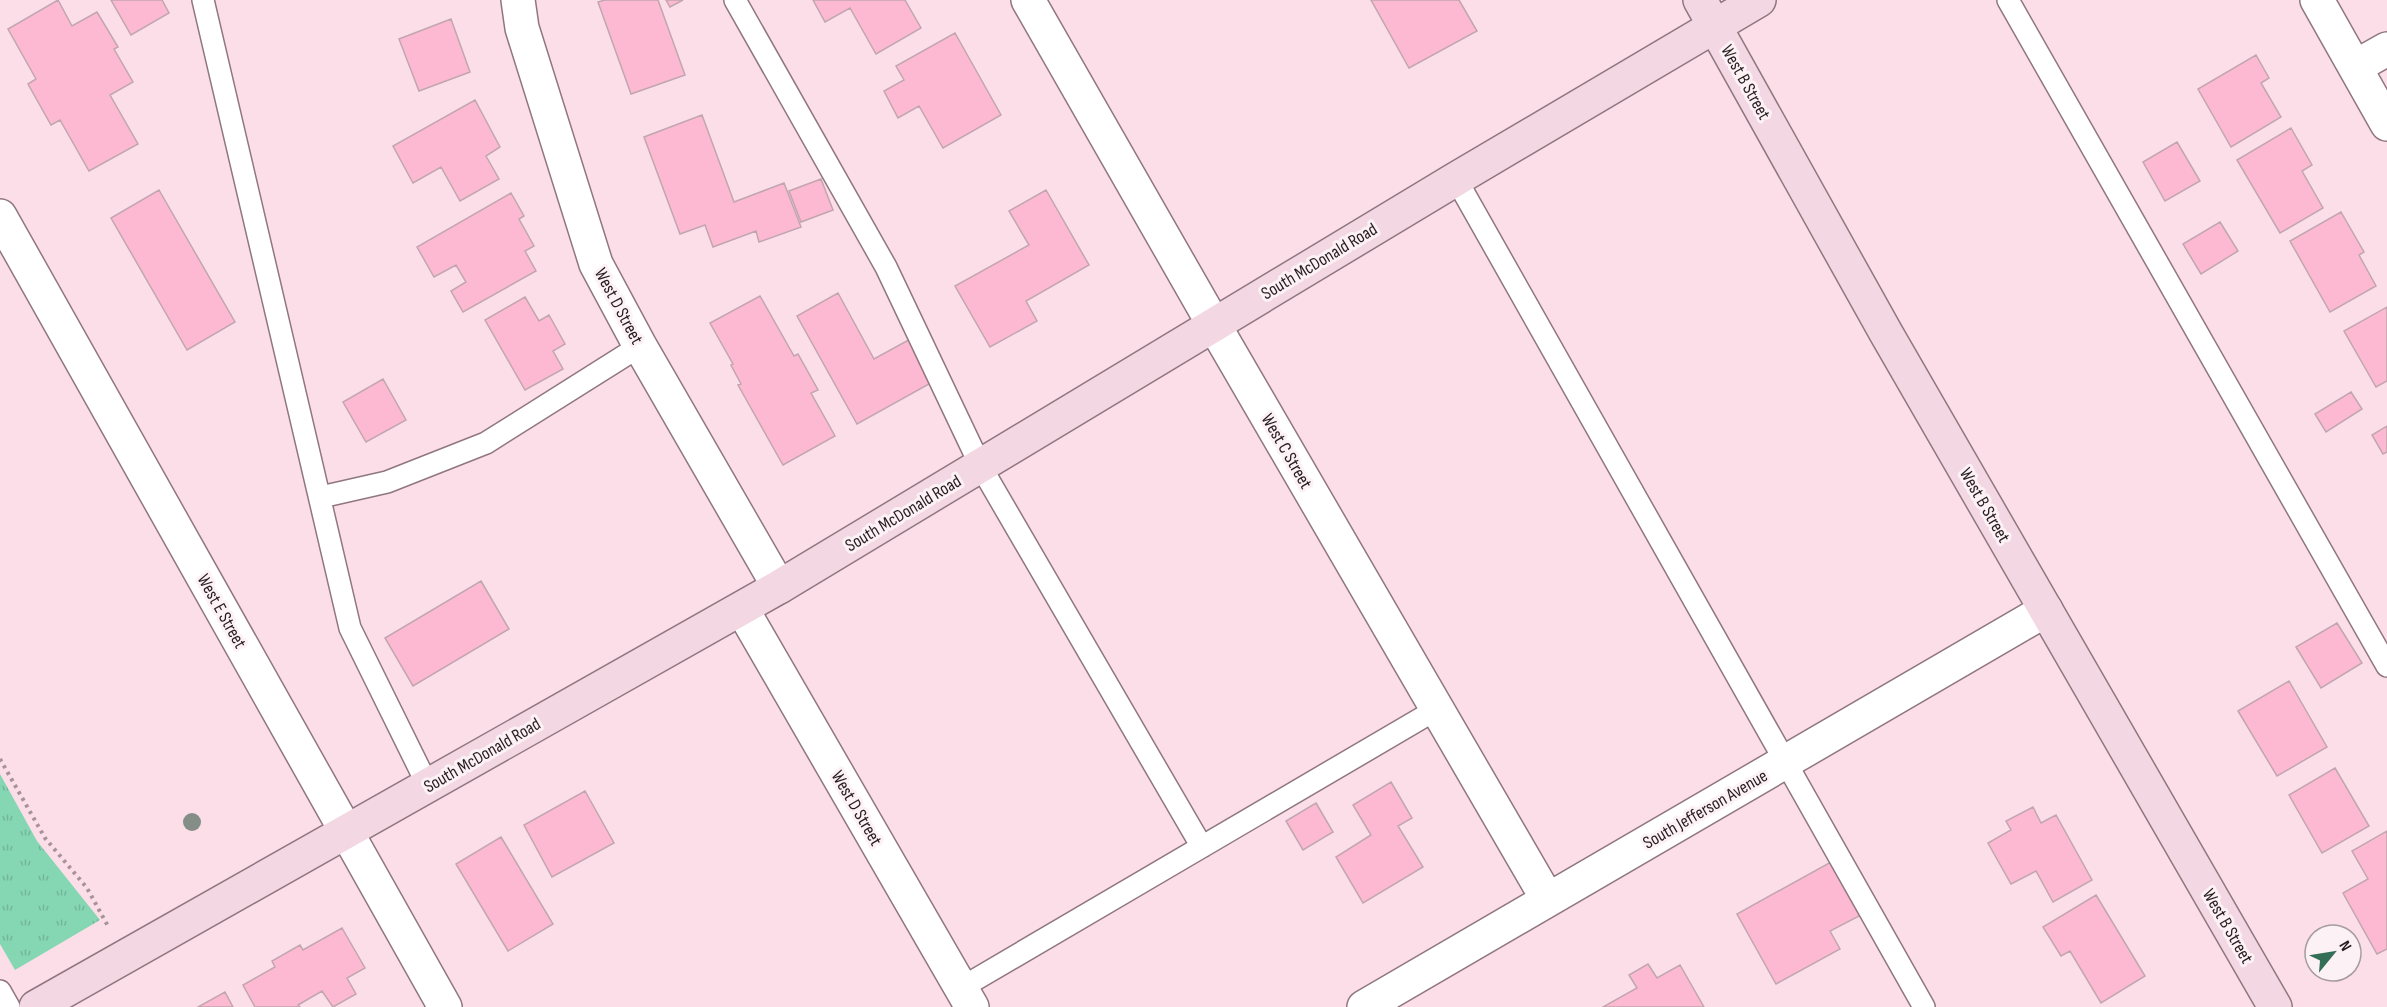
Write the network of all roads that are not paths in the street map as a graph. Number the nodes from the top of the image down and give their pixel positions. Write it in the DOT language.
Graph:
graph roads {
  1 [pos="203,0"];
  2 [pos="518,0"];
  3 [pos="735,0"];
  4 [pos="1028,0"];
  5 [pos="1759,0"];
  6 [pos="2008,0"];
  7 [pos="2317,0"];
  8 [pos="1707,13"];
  9 [pos="2387,49"];
  10 [pos="2355,67"];
  11 [pos="2387,124"];
  12 [pos="1456,179"];
  13 [pos="0,216"];
  14 [pos="1214,325"];
  15 [pos="640,346"];
  16 [pos="981,467"];
  17 [pos="321,497"];
  18 [pos="779,587"];
  19 [pos="742,609"];
  20 [pos="2046,610"];
  21 [pos="2387,666"];
  22 [pos="1437,709"];
  23 [pos="1785,762"];
  24 [pos="428,786"];
  25 [pos="347,833"];
  26 [pos="1202,847"];
  27 [pos="1548,900"];
  28 [pos="0,991"];
  29 [pos="967,998"];
  30 [pos="1919,1005"];
  31 [pos="9,1007"];
  32 [pos="36,1007"];
  33 [pos="445,1007"];
  34 [pos="1364,1007"];
  35 [pos="2275,1007"];
  1 -- 17 [label="lane"];
  2 -- 15 [label="street, West D Street"];
  3 -- 16 [label="lane"];
  4 -- 14 [label="street, West C Street"];
  5 -- 8 [label="street, South McDonald Road"];
  6 -- 21 [label="lane"];
  7 -- 10 [label="street"];
  8 -- 12 [label="street, South McDonald Road"];
  8 -- 20 [label="street, West B Street"];
  9 -- 10 [label="street"];
  10 -- 11 [label="street"];
  12 -- 14 [label="street, South McDonald Road"];
  12 -- 23 [label="lane"];
  13 -- 25 [label="street, West E Street"];
  14 -- 16 [label="street, South McDonald Road"];
  14 -- 22 [label="street, West C Street"];
  15 -- 17 [label="lane"];
  15 -- 18 [label="street, West D Street"];
  16 -- 18 [label="street, South McDonald Road"];
  16 -- 26 [label="lane"];
  17 -- 24 [label="lane"];
  18 -- 19 [label="street, South McDonald Road"];
  19 -- 24 [label="street, South McDonald Road"];
  19 -- 29 [label="street, West D Street"];
  20 -- 23 [label="street, South Jefferson Avenue"];
  20 -- 35 [label="street, West B Street"];
  22 -- 26 [label="lane"];
  22 -- 27 [label="street, West C Street"];
  23 -- 27 [label="street, South Jefferson Avenue"];
  23 -- 30 [label="lane"];
  24 -- 25 [label="street, South McDonald Road"];
  25 -- 32 [label="street, South McDonald Road"];
  25 -- 33 [label="street, West E Street"];
  26 -- 29 [label="lane"];
  27 -- 34 [label="street, South Jefferson Avenue"];
  28 -- 31 [label="lane"];
}
